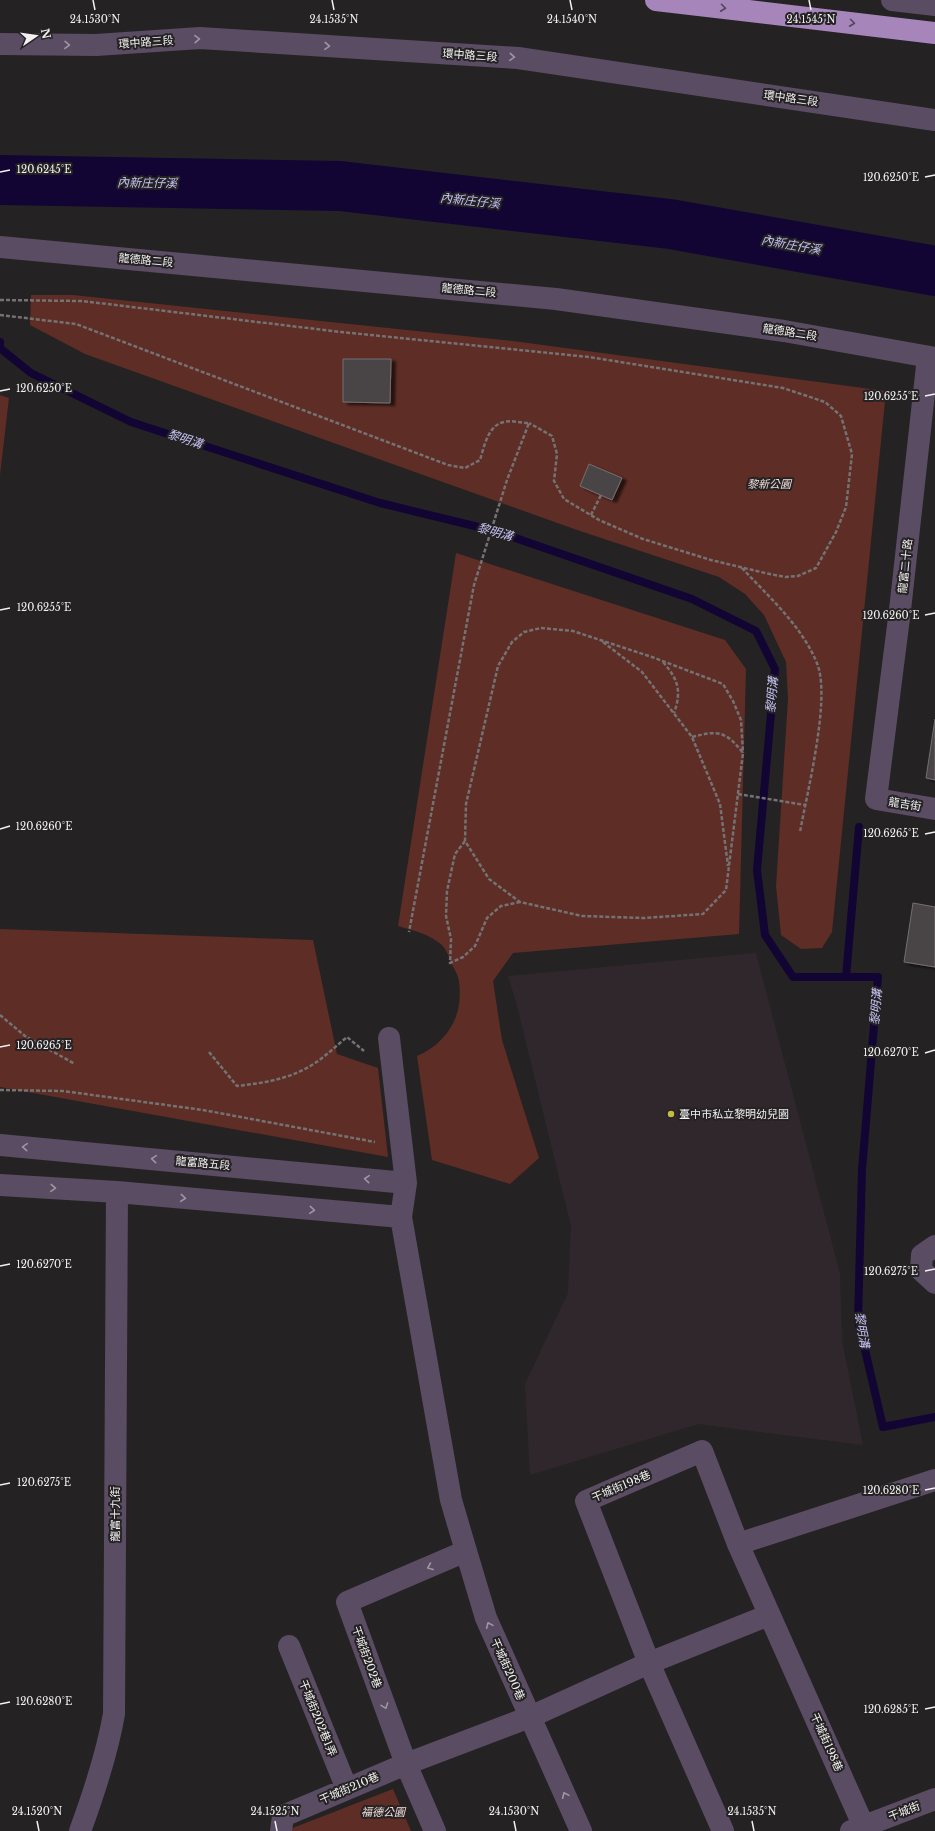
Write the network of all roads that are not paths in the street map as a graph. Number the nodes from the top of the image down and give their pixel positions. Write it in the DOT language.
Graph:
graph roads {
  1 [pos="656,0"];
  2 [pos="892,0"];
  3 [pos="935,5"];
  4 [pos="935,33"];
  5 [pos="0,44"];
  6 [pos="935,120"];
  7 [pos="0,247"];
  8 [pos="931,357"];
  9 [pos="876,799"];
  10 [pos="935,809"];
  11 [pos="389,1038"];
  12 [pos="0,1145"];
  13 [pos="406,1182"];
  14 [pos="0,1185"];
  15 [pos="118,1192"];
  16 [pos="401,1217"];
  17 [pos="935,1246"];
  18 [pos="935,1283"];
  19 [pos="935,1480"];
  20 [pos="738,1544"];
  21 [pos="466,1551"];
  22 [pos="769,1615"];
  23 [pos="289,1646"];
  24 [pos="649,1664"];
  25 [pos="530,1717"];
  26 [pos="406,1764"];
  27 [pos="347,1789"];
  28 [pos="935,1799"];
  29 [pos="867,1828"];
  30 [pos="80,1831"];
  31 [pos="281,1831"];
  32 [pos="436,1831"];
  33 [pos="581,1831"];
  34 [pos="723,1831"];
  1 -- 4 [label="highway, one-way"];
  2 -- 3 [label="street"];
  5 -- 6 [label="street, 環中路三段, one-way"];
  7 -- 8 [label="street, 龍德路二段"];
  8 -- 9 [label="street, 龍富二十路"];
  9 -- 10 [label="street, 龍吉街"];
  11 -- 13 [label="street, 干城街200巷"];
  13 -- 12 [label="street, 龍富路五段, one-way"];
  13 -- 16 [label="street, 干城街200巷"];
  14 -- 15 [label="street, one-way"];
  15 -- 16 [label="street, one-way"];
  15 -- 30 [label="street, 龍富十九街"];
  16 -- 21 [label="street, 干城街200巷"];
  17 -- 18 [label="street"];
  19 -- 20 [label="street"];
  20 -- 22 [label="street, 干城街198巷"];
  20 -- 24 [label="street, 干城街198巷"];
  25 -- 21 [label="street, 干城街200巷, one-way"];
  21 -- 26 [label="street, 干城街202巷, one-way"];
  22 -- 24 [label="street"];
  22 -- 29 [label="street, 干城街198巷"];
  23 -- 27 [label="street, 干城街202巷1弄"];
  24 -- 25 [label="street"];
  24 -- 34 [label="street, 干城街198巷"];
  25 -- 26 [label="street"];
  33 -- 25 [label="street, 干城街200巷, one-way"];
  26 -- 27 [label="street, 干城街210巷"];
  26 -- 32 [label="street, 干城街202巷"];
  27 -- 31 [label="street, 干城街210巷"];
  28 -- 29 [label="street, 干城街"];
}
